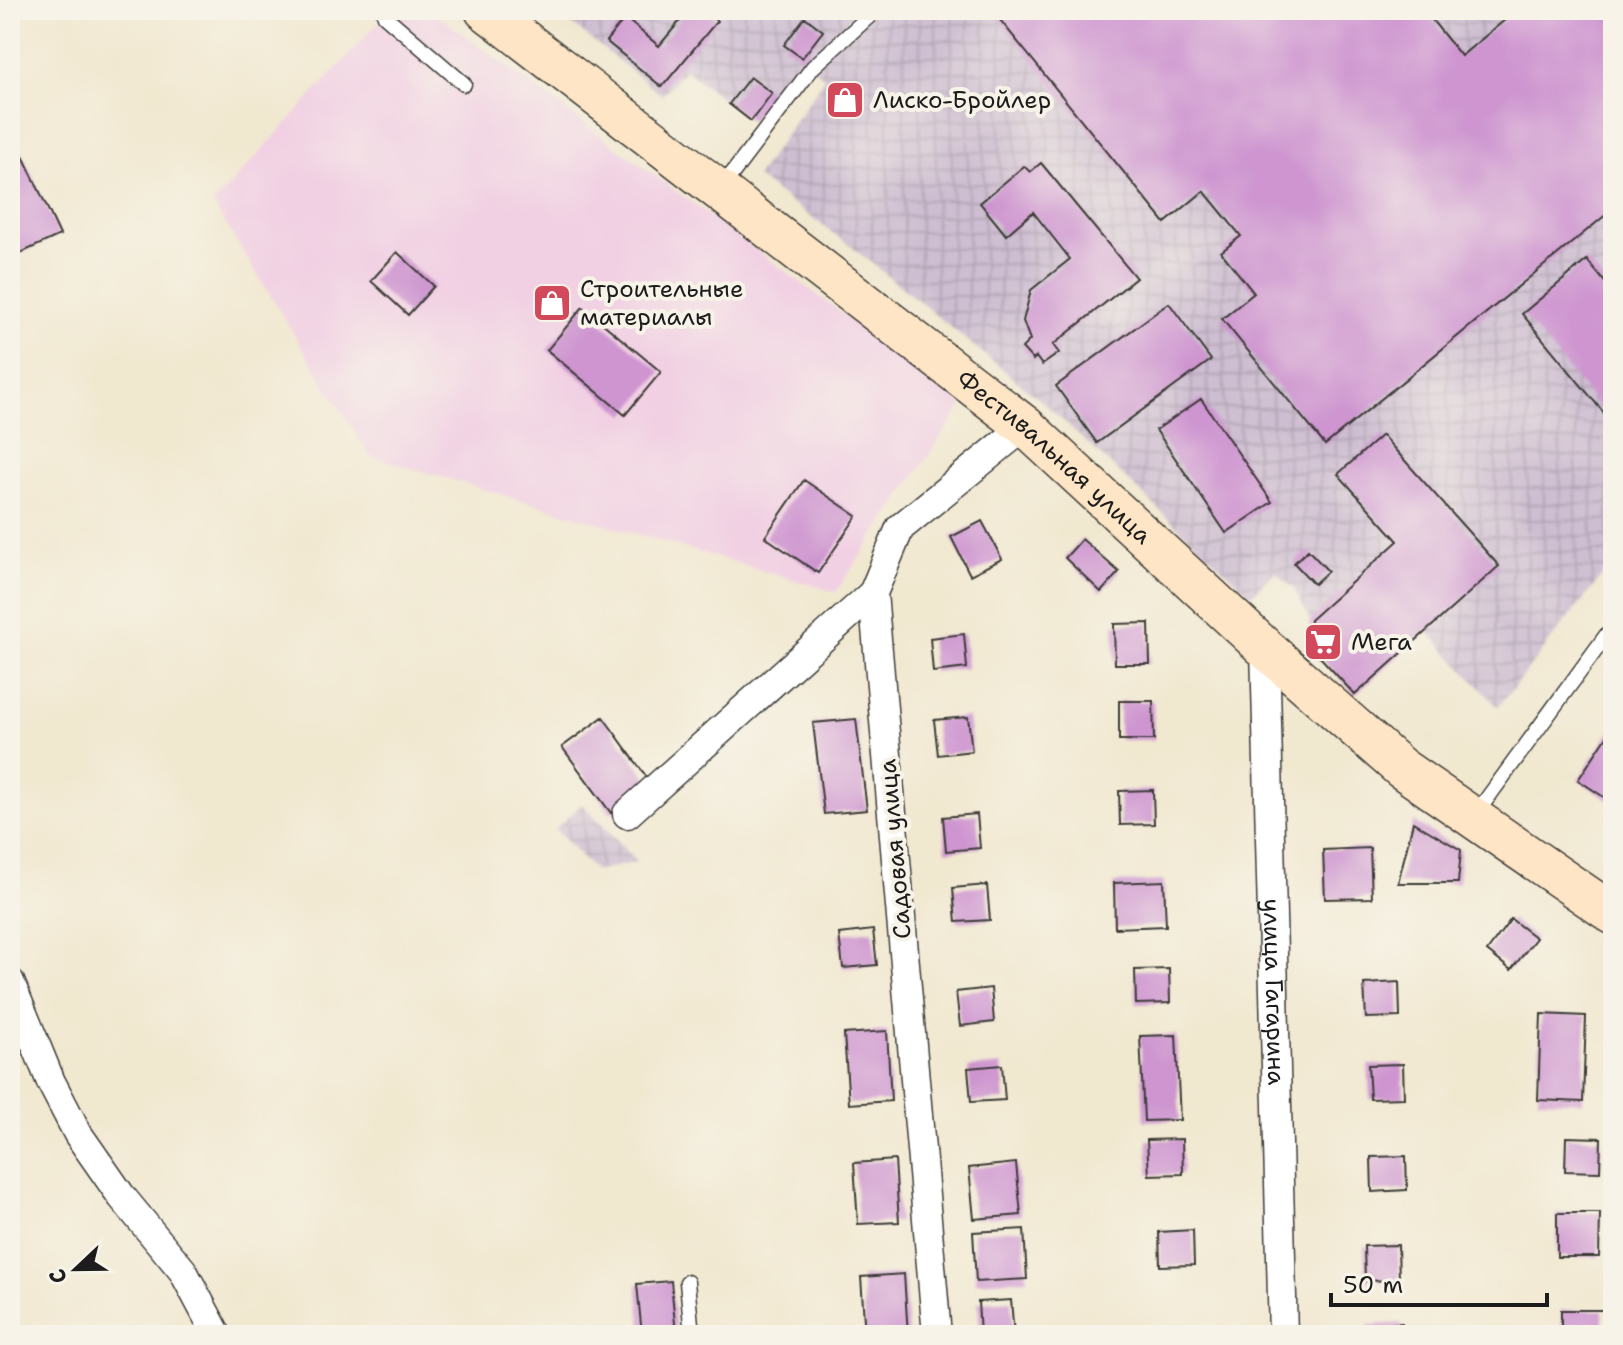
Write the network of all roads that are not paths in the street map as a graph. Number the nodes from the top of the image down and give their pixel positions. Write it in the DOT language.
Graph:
graph roads {
  1 [pos="383,10"];
  2 [pos="876,10"];
  3 [pos="506,21"];
  4 [pos="464,84"];
  5 [pos="719,190"];
  6 [pos="1025,426"];
  7 [pos="873,593"];
  8 [pos="1613,636"];
  9 [pos="1265,648"];
  10 [pos="627,814"];
  11 [pos="1473,818"];
  12 [pos="1613,914"];
  13 [pos="10,982"];
  14 [pos="687,1282"];
  15 [pos="217,1335"];
  16 [pos="692,1335"];
  17 [pos="937,1335"];
  18 [pos="1283,1335"];
  1 -- 4 [label="lane"];
  2 -- 5 [label="lane"];
  3 -- 5 [label="main road, Фестивальная улица"];
  5 -- 6 [label="main road, Фестивальная улица"];
  6 -- 7 [label="street, Садовая улица"];
  6 -- 9 [label="main road, Фестивальная улица"];
  7 -- 10 [label="street"];
  7 -- 17 [label="street, Садовая улица"];
  8 -- 11 [label="lane"];
  9 -- 11 [label="main road, Фестивальная улица"];
  9 -- 18 [label="street, улица Гагарина"];
  11 -- 12 [label="main road, Фестивальная улица"];
  13 -- 15 [label="street"];
  14 -- 16 [label="lane"];
}
